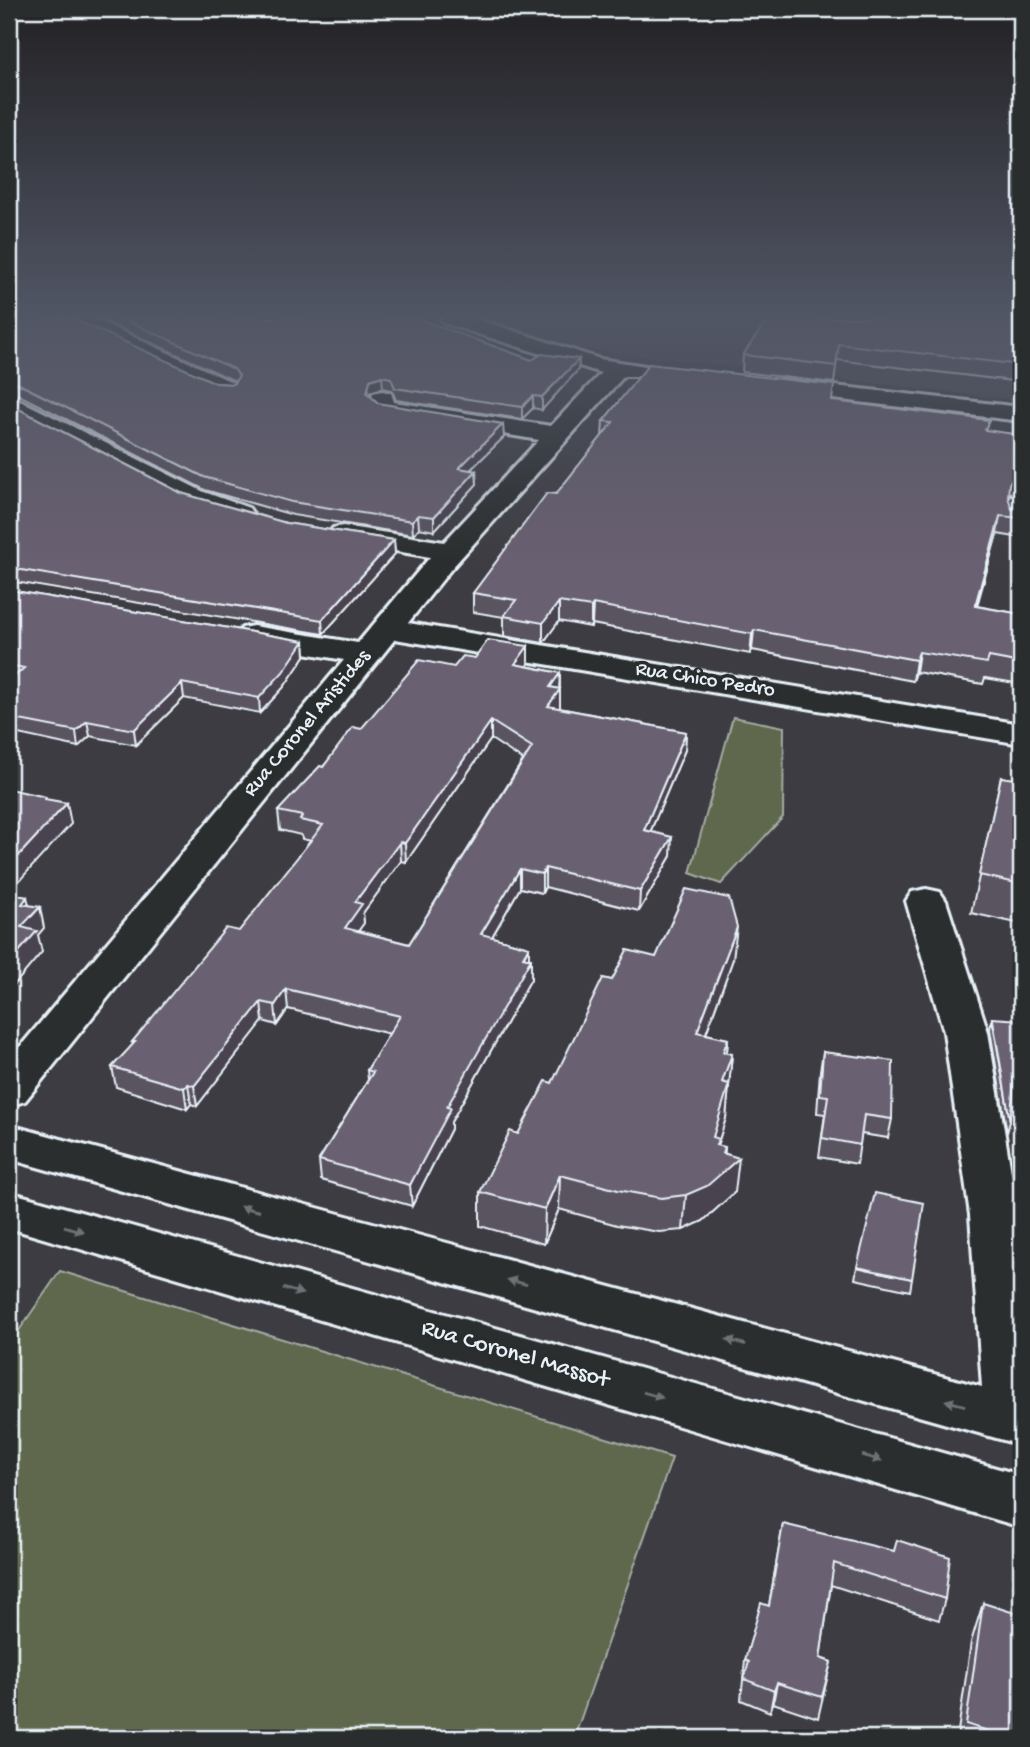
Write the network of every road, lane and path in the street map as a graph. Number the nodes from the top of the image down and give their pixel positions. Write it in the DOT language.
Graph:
graph roads {
  1 [pos="382,400"];
  2 [pos="590,400"];
  3 [pos="894,400"];
  4 [pos="9,402"];
  5 [pos="1021,414"];
  6 [pos="558,435"];
  7 [pos="1021,502"];
  8 [pos="261,520"];
  9 [pos="1021,520"];
  10 [pos="315,529"];
  11 [pos="451,552"];
  12 [pos="389,629"];
  13 [pos="228,630"];
  14 [pos="365,654"];
  15 [pos="1021,734"];
  16 [pos="926,901"];
  17 [pos="9,1090"];
  18 [pos="9,1142"];
  19 [pos="9,1210"];
  20 [pos="1017,1420"];
  21 [pos="1021,1501"];
  1 -- 6 [label="street"];
  2 -- 6 [label="street, Rua Coronel Aristides"];
  3 -- 5 [label="street"];
  4 -- 8 [label="street"];
  6 -- 11 [label="street, Rua Coronel Aristides"];
  7 -- 9 [label="street"];
  10 -- 11 [label="street"];
  11 -- 12 [label="street, Rua Coronel Aristides"];
  12 -- 14 [label="street, Rua Coronel Aristides"];
  12 -- 15 [label="street, Rua Chico Pedro"];
  13 -- 14 [label="street"];
  14 -- 17 [label="street, Rua Coronel Aristides"];
  16 -- 20 [label="street"];
  20 -- 18 [label="street, one-way"];
  19 -- 21 [label="street, Rua Coronel Massot, one-way"];
}
